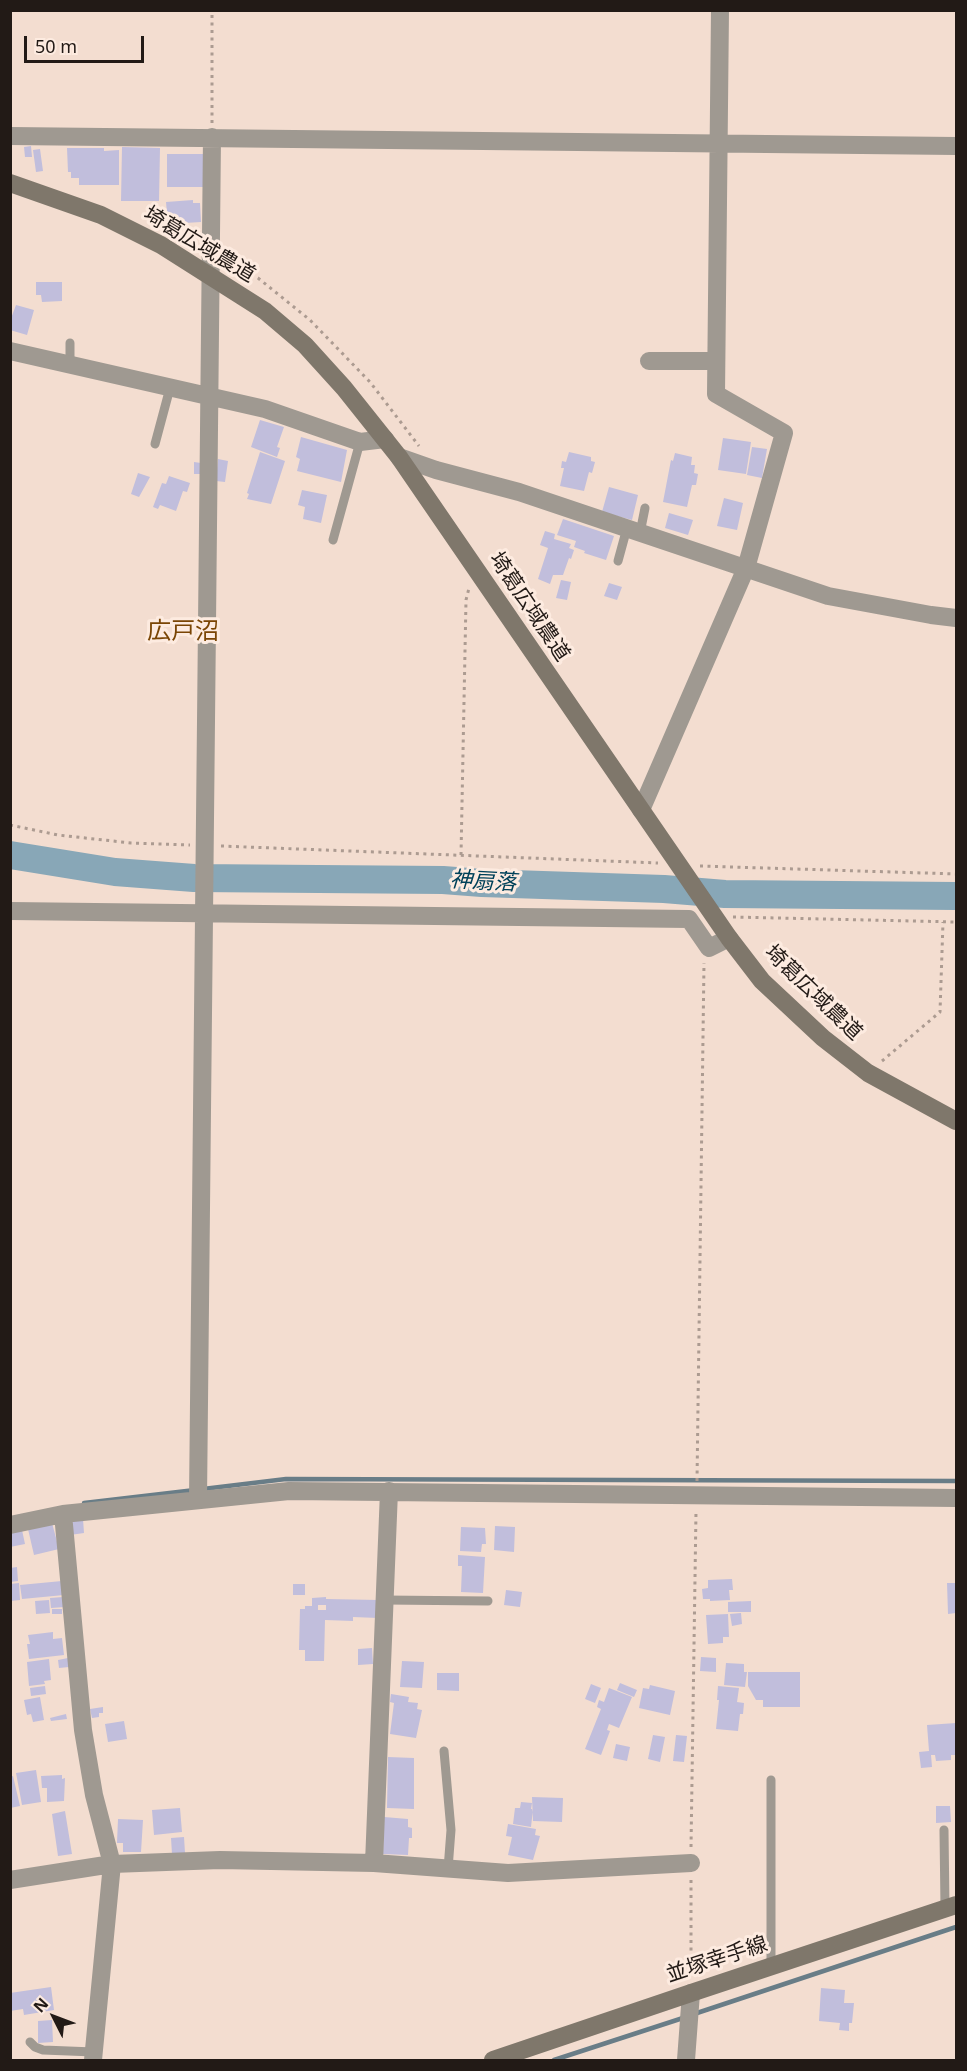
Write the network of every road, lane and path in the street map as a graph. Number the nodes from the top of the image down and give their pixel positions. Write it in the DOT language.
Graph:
graph roads {
  1 [pos="212,10"];
  2 [pos="720,10"];
  3 [pos="10,136"];
  4 [pos="212,137"];
  5 [pos="719,145"];
  6 [pos="957,146"];
  7 [pos="10,183"];
  8 [pos="212,276"];
  9 [pos="70,343"];
  10 [pos="10,351"];
  11 [pos="649,361"];
  12 [pos="716,361"];
  13 [pos="70,365"];
  14 [pos="170,388"];
  15 [pos="210,396"];
  16 [pos="385,439"];
  17 [pos="360,442"];
  18 [pos="155,444"];
  19 [pos="399,457"];
  20 [pos="645,508"];
  21 [pos="634,530"];
  22 [pos="333,540"];
  23 [pos="618,561"];
  24 [pos="474,566"];
  25 [pos="746,568"];
  26 [pos="957,618"];
  27 [pos="641,810"];
  28 [pos="10,825"];
  29 [pos="205,845"];
  30 [pos="461,855"];
  31 [pos="677,861"];
  32 [pos="957,874"];
  33 [pos="10,911"];
  34 [pos="203,913"];
  35 [pos="715,916"];
  36 [pos="943,922"];
  37 [pos="957,922"];
  38 [pos="729,938"];
  39 [pos="709,948"];
  40 [pos="868,1073"];
  41 [pos="957,1121"];
  42 [pos="388,1491"];
  43 [pos="696,1494"];
  44 [pos="957,1498"];
  45 [pos="198,1500"];
  46 [pos="63,1514"];
  47 [pos="10,1526"];
  48 [pos="384,1600"];
  49 [pos="488,1601"];
  50 [pos="444,1751"];
  51 [pos="771,1780"];
  52 [pos="944,1830"];
  53 [pos="374,1863"];
  54 [pos="691,1863"];
  55 [pos="112,1864"];
  56 [pos="448,1869"];
  57 [pos="10,1880"];
  58 [pos="951,1907"];
  59 [pos="771,1966"];
  60 [pos="690,1999"];
  61 [pos="30,2042"];
  62 [pos="93,2056"];
  63 [pos="494,2061"];
  64 [pos="686,2061"];
  1 -- 4 [label="path"];
  2 -- 5 [label="street"];
  3 -- 4 [label="street"];
  4 -- 5 [label="street"];
  4 -- 8 [label="street"];
  5 -- 6 [label="street"];
  5 -- 12 [label="street"];
  7 -- 8 [label="street, 埼葛広域農道"];
  8 -- 15 [label="street"];
  8 -- 16 [label="street, 埼葛広域農道"];
  9 -- 13 [label="lane"];
  10 -- 13 [label="street"];
  11 -- 12 [label="street"];
  12 -- 25 [label="street"];
  13 -- 14 [label="street"];
  14 -- 15 [label="street"];
  14 -- 18 [label="lane"];
  15 -- 17 [label="street"];
  15 -- 29 [label="street"];
  16 -- 17 [label="street"];
  16 -- 19 [label="street, 埼葛広域農道"];
  17 -- 22 [label="lane"];
  19 -- 21 [label="street"];
  19 -- 24 [label="street, 埼葛広域農道"];
  20 -- 21 [label="lane"];
  21 -- 23 [label="lane"];
  21 -- 25 [label="street"];
  24 -- 27 [label="street, 埼葛広域農道"];
  24 -- 30 [label="path"];
  25 -- 26 [label="street"];
  25 -- 27 [label="street"];
  27 -- 31 [label="street, 埼葛広域農道"];
  28 -- 29 [label="path"];
  29 -- 30 [label="path"];
  29 -- 34 [label="street"];
  30 -- 31 [label="path"];
  31 -- 32 [label="path"];
  31 -- 35 [label="street, 埼葛広域農道"];
  33 -- 34 [label="street"];
  34 -- 39 [label="street"];
  34 -- 45 [label="street"];
  35 -- 36 [label="path"];
  35 -- 38 [label="street, 埼葛広域農道"];
  36 -- 37 [label="path"];
  36 -- 40 [label="path"];
  38 -- 39 [label="street"];
  38 -- 40 [label="street, 埼葛広域農道"];
  39 -- 43 [label="path"];
  40 -- 41 [label="street, 埼葛広域農道"];
  42 -- 43 [label="street"];
  42 -- 45 [label="street"];
  42 -- 48 [label="street"];
  43 -- 44 [label="street"];
  43 -- 54 [label="path"];
  45 -- 46 [label="street"];
  46 -- 47 [label="street"];
  46 -- 55 [label="street"];
  48 -- 49 [label="lane"];
  48 -- 53 [label="street"];
  50 -- 56 [label="lane"];
  51 -- 59 [label="lane"];
  52 -- 58 [label="lane"];
  53 -- 55 [label="street"];
  53 -- 56 [label="street"];
  54 -- 56 [label="street"];
  54 -- 60 [label="path"];
  55 -- 57 [label="street"];
  55 -- 62 [label="street"];
  58 -- 59 [label="street, 並塚幸手線"];
  59 -- 60 [label="street, 並塚幸手線"];
  60 -- 63 [label="street, 並塚幸手線"];
  60 -- 64 [label="street"];
  61 -- 62 [label="lane"];
}
